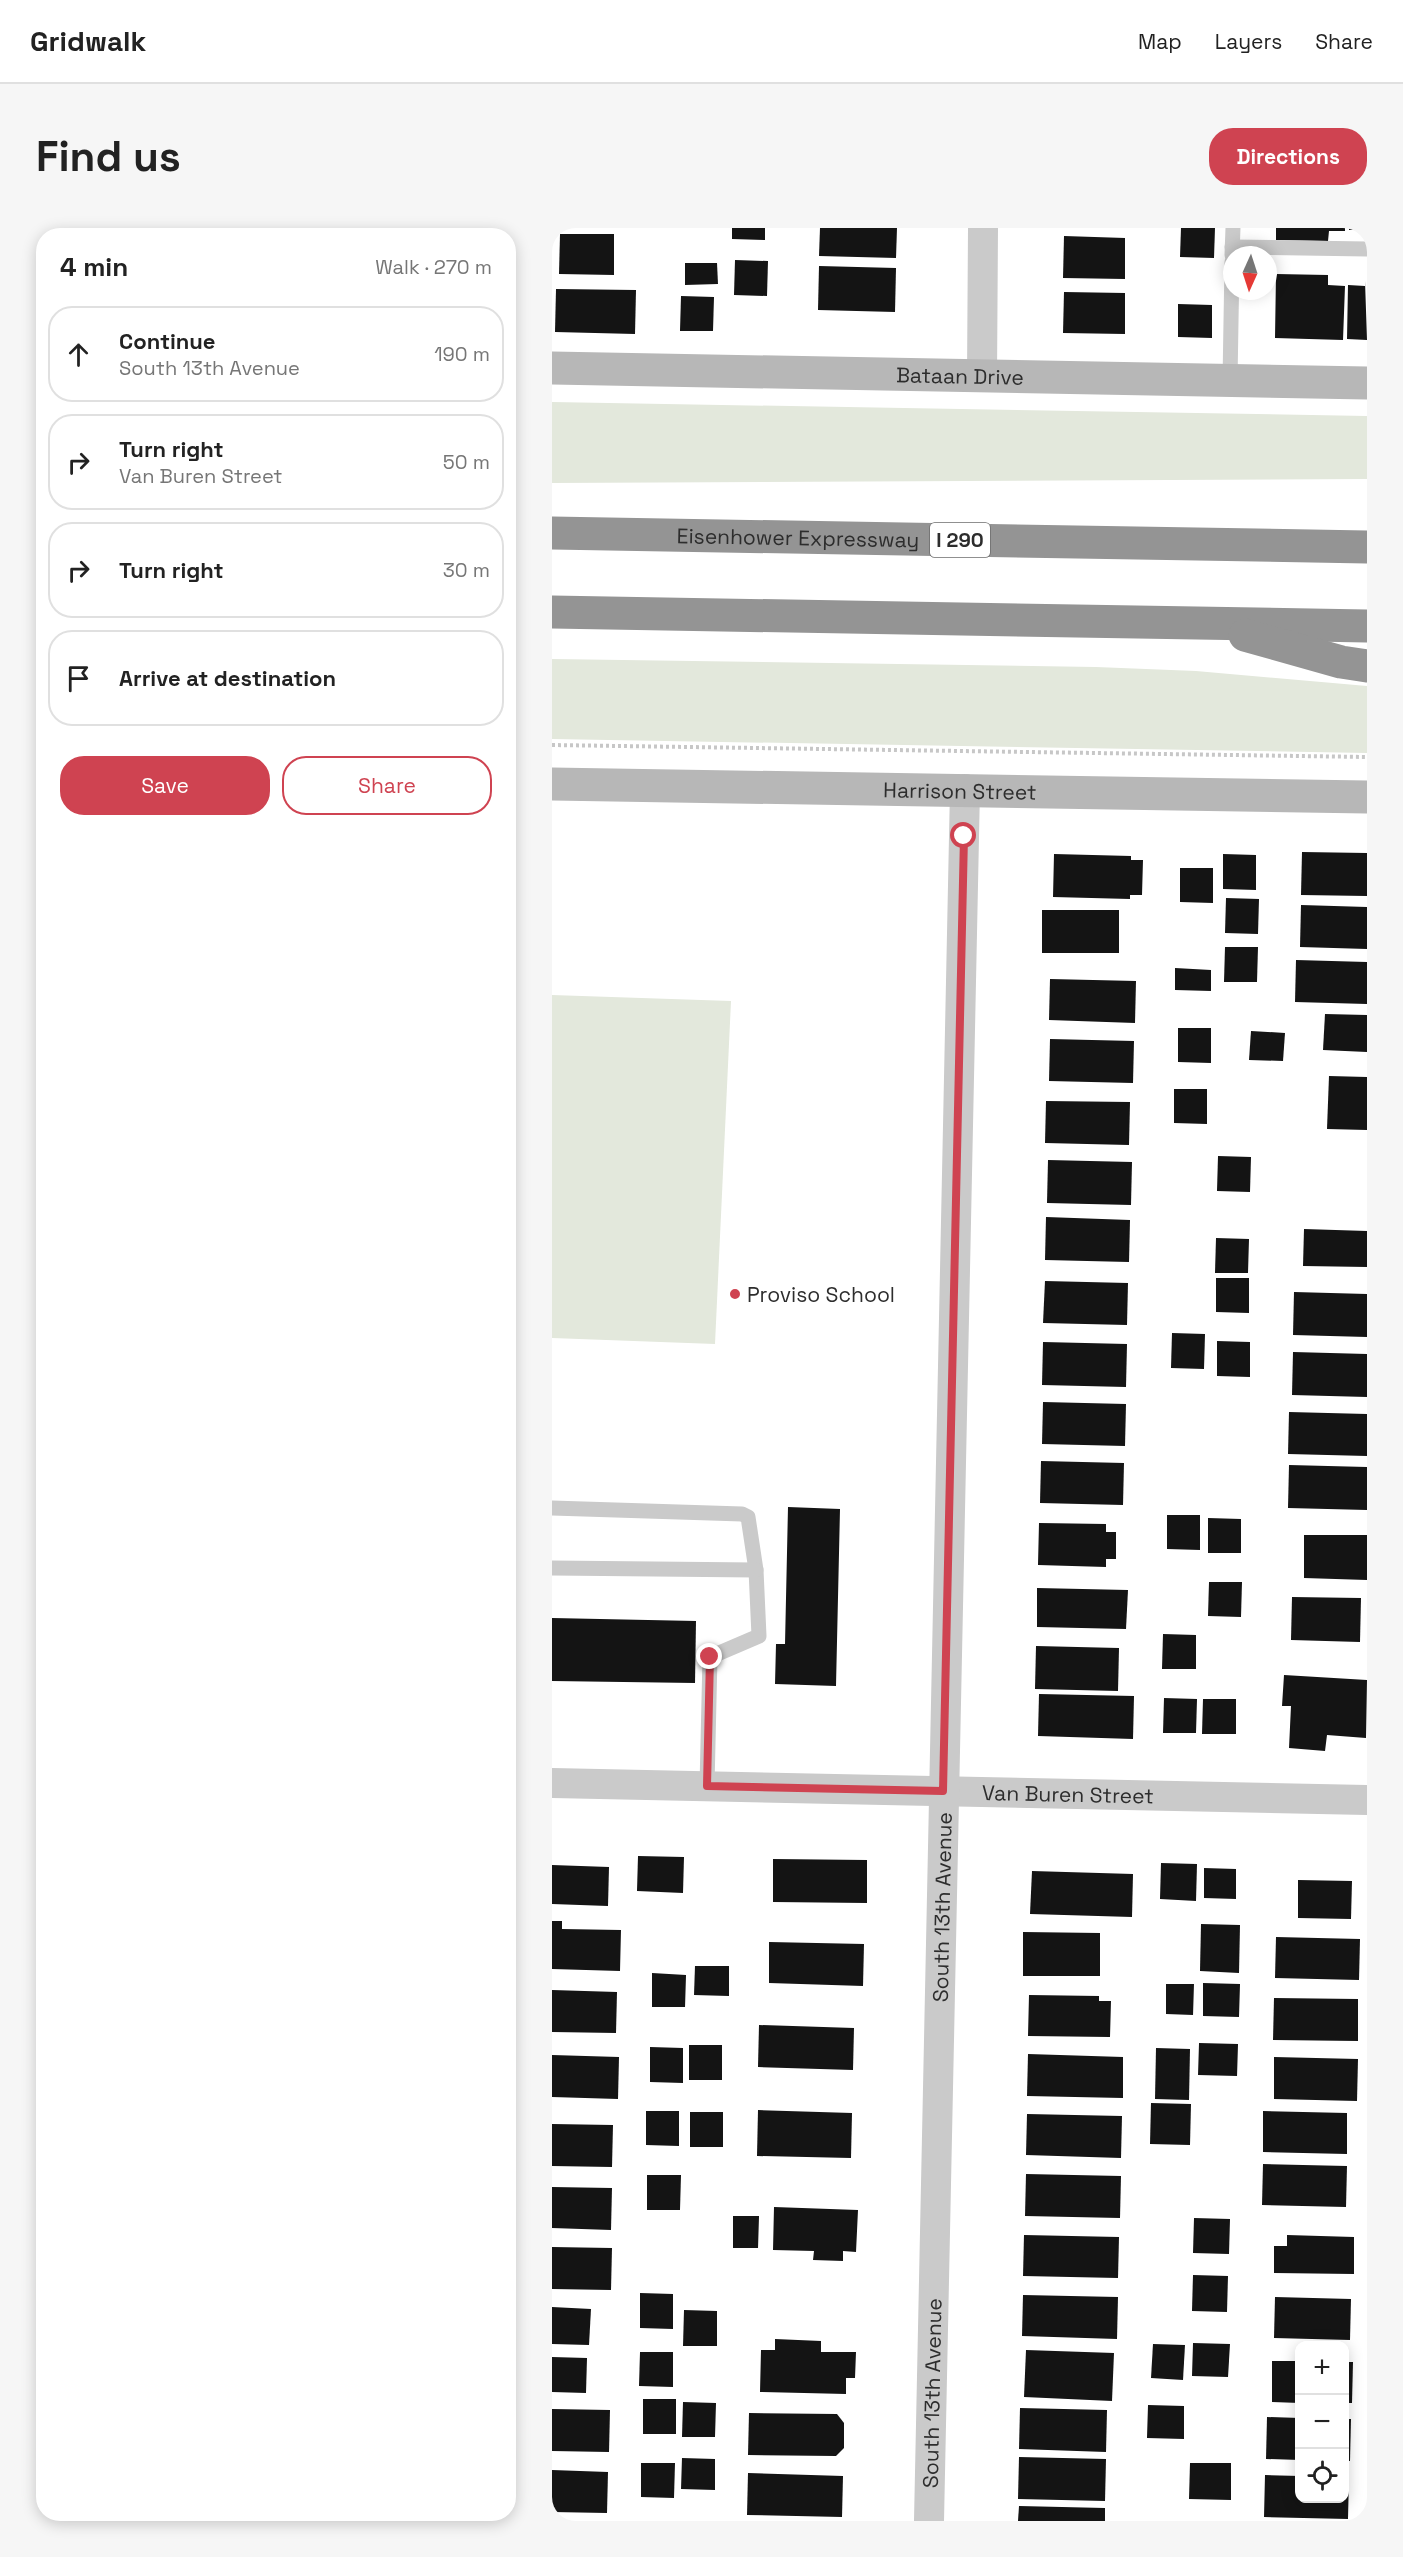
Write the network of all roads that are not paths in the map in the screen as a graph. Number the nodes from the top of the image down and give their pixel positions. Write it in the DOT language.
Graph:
graph roads {
  1 [pos="983,228"];
  2 [pos="1233,228"];
  3 [pos="1232,246"];
  4 [pos="1367,249"];
  5 [pos="1277,252"];
  6 [pos="1231,300"];
  7 [pos="552,368"];
  8 [pos="982,377"];
  9 [pos="1230,381"];
  10 [pos="1367,383"];
  11 [pos="552,533"];
  12 [pos="1367,547"];
  13 [pos="552,612"];
  14 [pos="1199,623"];
  15 [pos="1367,626"];
  16 [pos="1367,666"];
  17 [pos="552,783"];
  18 [pos="965,789"];
  19 [pos="1367,797"];
  20 [pos="552,1508"];
  21 [pos="552,1568"];
  22 [pos="756,1570"];
  23 [pos="552,1783"];
  24 [pos="707,1786"];
  25 [pos="943,1791"];
  26 [pos="1367,1800"];
  27 [pos="929,2521"];
  1 -- 8 [label="street"];
  2 -- 3 [label="lane"];
  4 -- 5 [label="lane"];
  6 -- 9 [label="lane"];
  7 -- 8 [label="street, Bataan Drive"];
  8 -- 9 [label="street, Bataan Drive"];
  9 -- 10 [label="street, Bataan Drive"];
  11 -- 12 [label="highway, Eisenhower Expressway / I 290"];
  13 -- 14 [label="highway"];
  14 -- 15 [label="highway"];
  14 -- 16 [label="highway"];
  17 -- 18 [label="street, Harrison Street"];
  18 -- 19 [label="street, Harrison Street"];
  18 -- 25 [label="street, South 13th Avenue"];
  20 -- 22 [label="lane"];
  21 -- 22 [label="lane"];
  22 -- 24 [label="lane"];
  23 -- 24 [label="street, Van Buren Street"];
  24 -- 25 [label="street, Van Buren Street"];
  25 -- 26 [label="street, Van Buren Street"];
  25 -- 27 [label="street, South 13th Avenue"];
}
